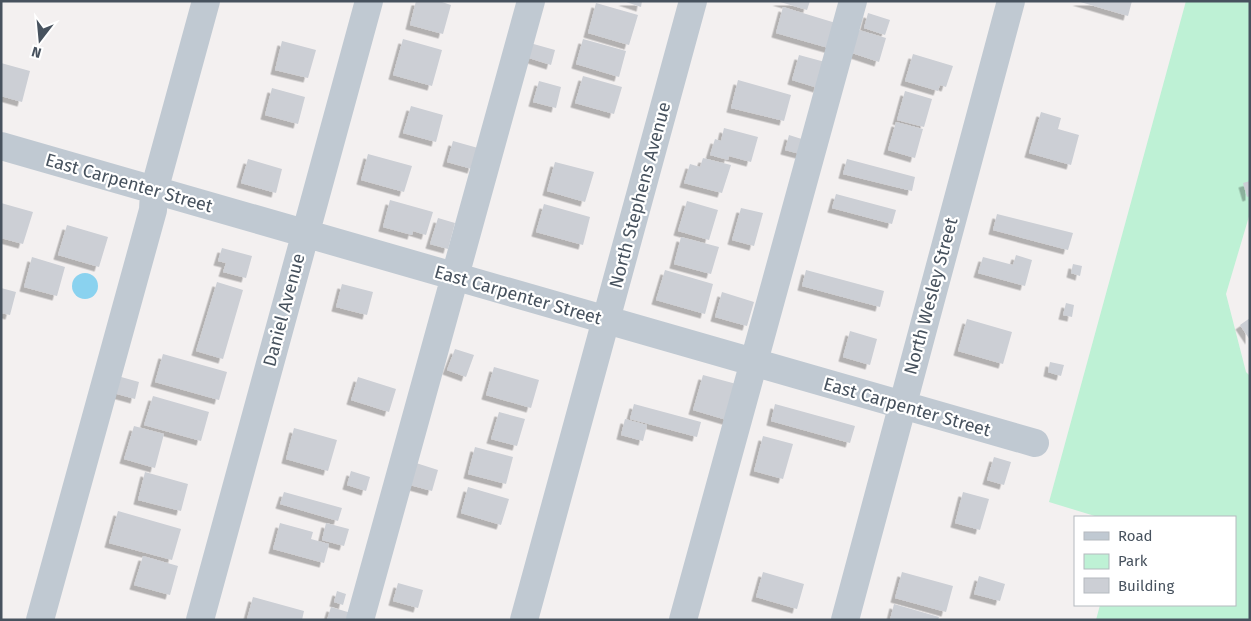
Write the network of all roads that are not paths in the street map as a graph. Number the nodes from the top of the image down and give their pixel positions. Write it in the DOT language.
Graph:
graph roads {
  1 [pos="206,1"];
  2 [pos="369,1"];
  3 [pos="530,1"];
  4 [pos="693,1"];
  5 [pos="853,1"];
  6 [pos="1011,1"];
  7 [pos="1,146"];
  8 [pos="154,191"];
  9 [pos="305,234"];
  10 [pos="454,276"];
  11 [pos="605,320"];
  12 [pos="754,362"];
  13 [pos="902,406"];
  14 [pos="1035,444"];
  15 [pos="40,620"];
  16 [pos="200,620"];
  17 [pos="360,620"];
  18 [pos="524,620"];
  19 [pos="683,620"];
  20 [pos="845,620"];
  1 -- 8 [label="street"];
  2 -- 9 [label="street, Daniel Avenue"];
  3 -- 10 [label="street"];
  4 -- 11 [label="street, North Stephens Avenue"];
  5 -- 12 [label="street"];
  6 -- 13 [label="street, North Wesley Street"];
  7 -- 8 [label="street, East Carpenter Street"];
  8 -- 9 [label="street, East Carpenter Street"];
  8 -- 15 [label="street"];
  9 -- 10 [label="street, East Carpenter Street"];
  9 -- 16 [label="street, Daniel Avenue"];
  10 -- 11 [label="street, East Carpenter Street"];
  10 -- 17 [label="street"];
  11 -- 12 [label="street, East Carpenter Street"];
  11 -- 18 [label="street, North Stephens Avenue"];
  12 -- 13 [label="street, East Carpenter Street"];
  12 -- 19 [label="street"];
  13 -- 14 [label="street, East Carpenter Street"];
  13 -- 20 [label="street, North Wesley Street"];
}
